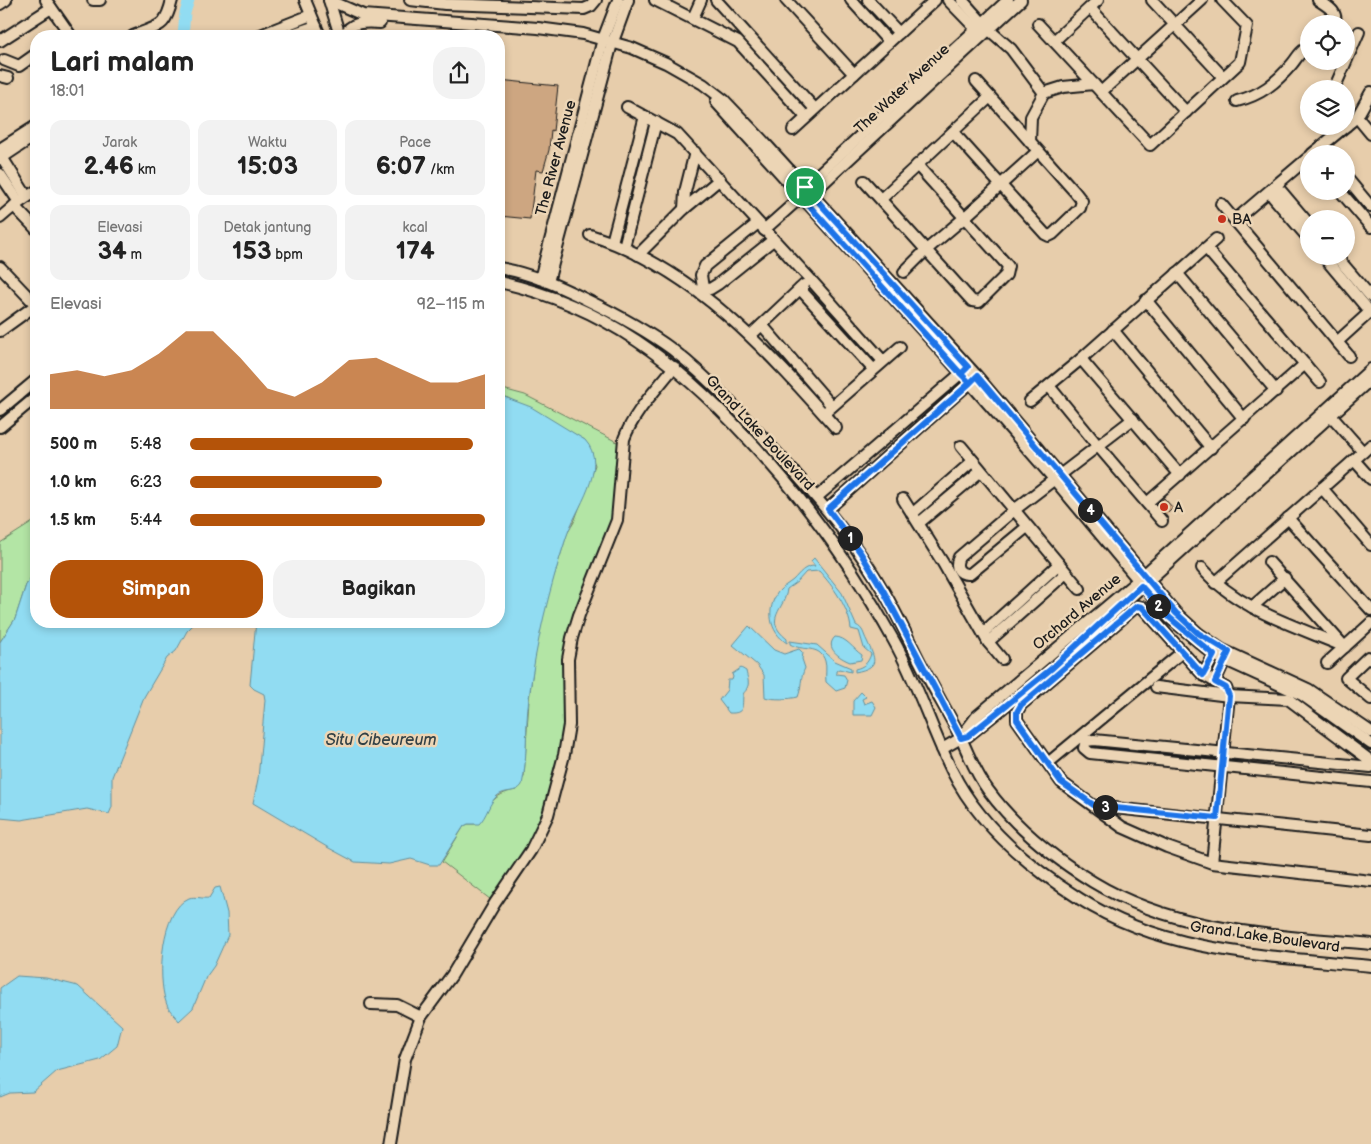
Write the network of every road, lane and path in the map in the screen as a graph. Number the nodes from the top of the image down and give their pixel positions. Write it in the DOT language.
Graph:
graph roads {
  1 [pos="6,0"];
  2 [pos="93,0"];
  3 [pos="100,0"];
  4 [pos="172,0"];
  5 [pos="305,0"];
  6 [pos="329,0"];
  7 [pos="410,0"];
  8 [pos="596,0"];
  9 [pos="618,0"];
  10 [pos="628,0"];
  11 [pos="655,0"];
  12 [pos="701,0"];
  13 [pos="716,0"];
  14 [pos="786,0"];
  15 [pos="851,0"];
  16 [pos="868,0"];
  17 [pos="935,0"];
  18 [pos="948,0"];
  19 [pos="962,0"];
  20 [pos="1008,0"];
  21 [pos="1020,0"];
  22 [pos="1098,0"];
  23 [pos="1152,0"];
  24 [pos="1202,0"];
  25 [pos="1222,0"];
  26 [pos="1318,0"];
  27 [pos="445,2"];
  28 [pos="0,4"];
  29 [pos="48,4"];
  30 [pos="1090,8"];
  31 [pos="311,15"];
  32 [pos="1337,15"];
  33 [pos="693,18"];
  34 [pos="1038,24"];
  35 [pos="1175,25"];
  36 [pos="316,26"];
  37 [pos="982,29"];
  38 [pos="65,30"];
  39 [pos="147,30"];
  40 [pos="273,30"];
  41 [pos="304,30"];
  42 [pos="318,30"];
  43 [pos="340,30"];
  44 [pos="347,30"];
  45 [pos="481,30"];
  46 [pos="505,32"];
  47 [pos="1359,32"];
  48 [pos="899,33"];
  49 [pos="1355,39"];
  50 [pos="0,41"];
  51 [pos="601,41"];
  52 [pos="1054,41"];
  53 [pos="889,42"];
  54 [pos="1300,52"];
  55 [pos="30,58"];
  56 [pos="1137,59"];
  57 [pos="4,60"];
  58 [pos="854,74"];
  59 [pos="1224,77"];
  60 [pos="976,81"];
  61 [pos="1098,88"];
  62 [pos="1371,92"];
  63 [pos="1044,93"];
  64 [pos="990,98"];
  65 [pos="1237,101"];
  66 [pos="627,107"];
  67 [pos="815,109"];
  68 [pos="1186,112"];
  69 [pos="645,116"];
  70 [pos="806,117"];
  71 [pos="1357,118"];
  72 [pos="656,122"];
  73 [pos="30,130"];
  74 [pos="793,130"];
  75 [pos="953,132"];
  76 [pos="1371,134"];
  77 [pos="1337,135"];
  78 [pos="30,138"];
  79 [pos="1030,142"];
  80 [pos="1327,145"];
  81 [pos="1,150"];
  82 [pos="695,152"];
  83 [pos="1037,152"];
  84 [pos="917,165"];
  85 [pos="1300,165"];
  86 [pos="0,174"];
  87 [pos="720,179"];
  88 [pos="864,181"];
  89 [pos="1000,184"];
  90 [pos="1355,188"];
  91 [pos="804,194"];
  92 [pos="24,199"];
  93 [pos="880,199"];
  94 [pos="1348,200"];
  95 [pos="1221,204"];
  96 [pos="1371,207"];
  97 [pos="684,209"];
  98 [pos="1300,213"];
  99 [pos="30,214"];
  100 [pos="0,218"];
  101 [pos="964,218"];
  102 [pos="1234,220"];
  103 [pos="761,226"];
  104 [pos="1371,227"];
  105 [pos="1300,228"];
  106 [pos="590,235"];
  107 [pos="1216,239"];
  108 [pos="773,240"];
  109 [pos="612,242"];
  110 [pos="624,247"];
  111 [pos="1206,248"];
  112 [pos="925,251"];
  113 [pos="638,255"];
  114 [pos="1331,265"];
  115 [pos="1344,265"];
  116 [pos="0,266"];
  117 [pos="505,270"];
  118 [pos="904,272"];
  119 [pos="1177,273"];
  120 [pos="810,279"];
  121 [pos="544,281"];
  122 [pos="505,284"];
  123 [pos="800,289"];
  124 [pos="1371,297"];
  125 [pos="30,298"];
  126 [pos="1146,300"];
  127 [pos="30,309"];
  128 [pos="1370,312"];
  129 [pos="762,325"];
  130 [pos="1113,330"];
  131 [pos="0,331"];
  132 [pos="750,336"];
  133 [pos="1337,342"];
  134 [pos="900,347"];
  135 [pos="1349,356"];
  136 [pos="1081,359"];
  137 [pos="883,361"];
  138 [pos="1305,364"];
  139 [pos="674,367"];
  140 [pos="873,369"];
  141 [pos="1371,369"];
  142 [pos="965,370"];
  143 [pos="1371,379"];
  144 [pos="973,380"];
  145 [pos="1320,382"];
  146 [pos="30,385"];
  147 [pos="1049,386"];
  148 [pos="1276,390"];
  149 [pos="30,401"];
  150 [pos="1030,401"];
  151 [pos="832,406"];
  152 [pos="0,410"];
  153 [pos="1329,413"];
  154 [pos="823,414"];
  155 [pos="1133,419"];
  156 [pos="1244,419"];
  157 [pos="0,427"];
  158 [pos="836,428"];
  159 [pos="961,446"];
  160 [pos="1098,446"];
  161 [pos="1211,448"];
  162 [pos="1368,449"];
  163 [pos="1354,460"];
  164 [pos="973,461"];
  165 [pos="981,471"];
  166 [pos="1180,475"];
  167 [pos="1058,477"];
  168 [pos="1371,479"];
  169 [pos="805,484"];
  170 [pos="1322,488"];
  171 [pos="796,492"];
  172 [pos="817,497"];
  173 [pos="903,499"];
  174 [pos="1147,503"];
  175 [pos="828,509"];
  176 [pos="1013,511"];
  177 [pos="1288,518"];
  178 [pos="916,519"];
  179 [pos="1162,521"];
  180 [pos="1027,526"];
  181 [pos="842,528"];
  182 [pos="829,538"];
  183 [pos="1371,545"];
  184 [pos="1269,562"];
  185 [pos="1059,564"];
  186 [pos="1202,568"];
  187 [pos="1066,573"];
  188 [pos="1285,578"];
  189 [pos="1142,581"];
  190 [pos="1215,583"];
  191 [pos="1080,589"];
  192 [pos="1252,607"];
  193 [pos="1371,610"];
  194 [pos="1371,623"];
  195 [pos="984,632"];
  196 [pos="988,642"];
  197 [pos="1345,647"];
  198 [pos="1217,651"];
  199 [pos="1181,653"];
  200 [pos="1227,657"];
  201 [pos="1002,659"];
  202 [pos="1371,660"];
  203 [pos="1327,663"];
  204 [pos="1203,675"];
  205 [pos="1215,682"];
  206 [pos="1156,687"];
  207 [pos="1229,696"];
  208 [pos="1371,699"];
  209 [pos="1371,732"];
  210 [pos="961,738"];
  211 [pos="1371,744"];
  212 [pos="942,749"];
  213 [pos="1224,754"];
  214 [pos="1371,761"];
  215 [pos="1048,763"];
  216 [pos="1223,767"];
  217 [pos="1371,767"];
  218 [pos="1371,782"];
  219 [pos="1095,806"];
  220 [pos="1217,818"];
  221 [pos="1371,835"];
  222 [pos="1212,863"];
  223 [pos="1371,881"];
  224 [pos="1371,944"];
  225 [pos="1371,966"];
  226 [pos="371,1004"];
  227 [pos="421,1017"];
  228 [pos="391,1144"];
  1 -- 28 [label="street"];
  2 -- 3 [label="street"];
  4 -- 39 [label="street"];
  5 -- 31 [label="street"];
  6 -- 43 [label="street"];
  6 -- 51 [label="street"];
  7 -- 27 [label="street"];
  8 -- 27 [label="street"];
  9 -- 51 [label="street"];
  10 -- 51 [label="street"];
  11 -- 33 [label="street"];
  12 -- 33 [label="street"];
  13 -- 67 [label="street"];
  14 -- 58 [label="street"];
  15 -- 53 [label="street"];
  16 -- 48 [label="street"];
  17 -- 48 [label="street"];
  18 -- 37 [label="street"];
  19 -- 37 [label="street"];
  20 -- 37 [label="street, The Water Avenue"];
  21 -- 37 [label="street, The Water Avenue"];
  22 -- 30 [label="street"];
  23 -- 35 [label="street"];
  24 -- 35 [label="street"];
  25 -- 59 [label="street"];
  26 -- 32 [label="street"];
  29 -- 38 [label="street"];
  29 -- 50 [label="street"];
  30 -- 52 [label="street"];
  30 -- 56 [label="street"];
  31 -- 36 [label="street"];
  31 -- 40 [label="street"];
  33 -- 70 [label="street"];
  34 -- 52 [label="street"];
  35 -- 56 [label="street"];
  35 -- 59 [label="street"];
  36 -- 41 [label="street"];
  36 -- 42 [label="street"];
  37 -- 63 [label="street"];
  37 -- 91 [label="street, The Water Avenue"];
  44 -- 45 [label="street"];
  46 -- 51 [label="street"];
  47 -- 49 [label="street"];
  48 -- 53 [label="street"];
  51 -- 91 [label="street"];
  51 -- 121 [label="street, The River Avenue"];
  52 -- 61 [label="street"];
  53 -- 58 [label="street"];
  54 -- 65 [label="street"];
  55 -- 57 [label="street"];
  56 -- 61 [label="street"];
  56 -- 68 [label="street"];
  58 -- 67 [label="street"];
  59 -- 68 [label="street"];
  60 -- 64 [label="street"];
  61 -- 63 [label="street"];
  61 -- 68 [label="street"];
  62 -- 71 [label="street"];
  63 -- 79 [label="street"];
  64 -- 75 [label="street"];
  64 -- 79 [label="street"];
  66 -- 69 [label="street"];
  67 -- 70 [label="street"];
  69 -- 72 [label="street"];
  69 -- 109 [label="street"];
  70 -- 74 [label="street"];
  71 -- 76 [label="street"];
  72 -- 82 [label="street"];
  72 -- 110 [label="street"];
  73 -- 81 [label="street"];
  75 -- 84 [label="street"];
  75 -- 89 [label="street"];
  77 -- 80 [label="street"];
  78 -- 81 [label="street"];
  79 -- 83 [label="street"];
  81 -- 92 [label="street"];
  82 -- 87 [label="street"];
  82 -- 97 [label="street"];
  83 -- 89 [label="street"];
  83 -- 89 [label="street"];
  84 -- 93 [label="street"];
  84 -- 101 [label="street"];
  85 -- 102 [label="street"];
  86 -- 92 [label="street"];
  87 -- 97 [label="street"];
  87 -- 103 [label="street"];
  88 -- 93 [label="street"];
  89 -- 101 [label="street"];
  90 -- 96 [label="street"];
  91 -- 103 [label="street, The Water Avenue"];
  91 -- 142 [label="street"];
  92 -- 99 [label="street"];
  92 -- 100 [label="street"];
  93 -- 112 [label="street"];
  94 -- 104 [label="street"];
  95 -- 102 [label="street"];
  97 -- 113 [label="street"];
  98 -- 105 [label="street"];
  101 -- 112 [label="street"];
  101 -- 112 [label="street"];
  102 -- 133 [label="street"];
  103 -- 108 [label="street"];
  103 -- 108 [label="street, The Water Avenue"];
  106 -- 109 [label="street"];
  107 -- 111 [label="street"];
  108 -- 120 [label="street"];
  109 -- 110 [label="street"];
  110 -- 113 [label="street"];
  111 -- 119 [label="street"];
  111 -- 138 [label="street"];
  112 -- 118 [label="street"];
  113 -- 132 [label="street"];
  114 -- 128 [label="street"];
  115 -- 124 [label="street"];
  116 -- 125 [label="street"];
  117 -- 121 [label="street, Grand Lake Boulevard"];
  119 -- 126 [label="street"];
  119 -- 148 [label="street"];
  120 -- 123 [label="street"];
  120 -- 137 [label="street"];
  121 -- 169 [label="street, Grand Lake Boulevard"];
  122 -- 139 [label="street, Grand Lake Boulevard"];
  123 -- 129 [label="street"];
  123 -- 140 [label="street"];
  126 -- 130 [label="street"];
  126 -- 156 [label="street"];
  127 -- 131 [label="street"];
  128 -- 133 [label="street"];
  129 -- 132 [label="street"];
  129 -- 151 [label="street"];
  130 -- 136 [label="street"];
  130 -- 161 [label="street"];
  132 -- 154 [label="street"];
  133 -- 135 [label="street"];
  134 -- 137 [label="street"];
  136 -- 147 [label="street"];
  136 -- 155 [label="street"];
  137 -- 140 [label="street"];
  138 -- 145 [label="street"];
  138 -- 148 [label="street"];
  139 -- 171 [label="street, Grand Lake Boulevard"];
  139 -- 227 [label="street"];
  140 -- 151 [label="street"];
  141 -- 153 [label="street, Orchard Avenue"];
  142 -- 144 [label="street"];
  142 -- 172 [label="street"];
  143 -- 153 [label="street, Orchard Avenue"];
  144 -- 167 [label="street"];
  144 -- 175 [label="street"];
  146 -- 152 [label="street"];
  147 -- 150 [label="street"];
  147 -- 160 [label="street"];
  148 -- 156 [label="street"];
  149 -- 157 [label="street"];
  151 -- 154 [label="street"];
  153 -- 162 [label="street"];
  153 -- 189 [label="street, Orchard Avenue"];
  154 -- 158 [label="street"];
  155 -- 160 [label="street"];
  155 -- 166 [label="street"];
  156 -- 161 [label="street"];
  159 -- 164 [label="street"];
  160 -- 167 [label="street"];
  160 -- 174 [label="street"];
  161 -- 166 [label="street"];
  162 -- 163 [label="street"];
  163 -- 168 [label="street"];
  163 -- 170 [label="street"];
  164 -- 165 [label="street"];
  164 -- 178 [label="street"];
  165 -- 176 [label="street"];
  165 -- 178 [label="street"];
  166 -- 174 [label="street"];
  167 -- 176 [label="street"];
  167 -- 189 [label="street"];
  169 -- 171 [label="street"];
  169 -- 172 [label="street, Grand Lake Boulevard"];
  170 -- 177 [label="street"];
  170 -- 183 [label="street"];
  171 -- 182 [label="street, Grand Lake Boulevard"];
  172 -- 175 [label="street, Grand Lake Boulevard"];
  173 -- 178 [label="street"];
  174 -- 179 [label="street"];
  175 -- 181 [label="street, Grand Lake Boulevard"];
  176 -- 180 [label="street"];
  176 -- 180 [label="street"];
  177 -- 190 [label="street"];
  177 -- 193 [label="street"];
  178 -- 195 [label="street"];
  180 -- 185 [label="street"];
  181 -- 182 [label="street"];
  181 -- 210 [label="street, Grand Lake Boulevard"];
  182 -- 212 [label="street, Grand Lake Boulevard"];
  184 -- 188 [label="street"];
  185 -- 187 [label="street"];
  185 -- 195 [label="street"];
  186 -- 190 [label="street"];
  187 -- 191 [label="street"];
  187 -- 196 [label="street"];
  188 -- 192 [label="street"];
  188 -- 197 [label="street"];
  189 -- 198 [label="street"];
  189 -- 210 [label="street, Orchard Avenue"];
  190 -- 192 [label="street"];
  192 -- 197 [label="street"];
  194 -- 197 [label="street"];
  195 -- 196 [label="street"];
  196 -- 201 [label="street"];
  197 -- 203 [label="street"];
  198 -- 200 [label="street"];
  198 -- 204 [label="street"];
  199 -- 204 [label="street"];
  199 -- 215 [label="street"];
  199 -- 215 [label="street"];
  200 -- 205 [label="street"];
  200 -- 209 [label="street"];
  200 -- 211 [label="street"];
  202 -- 208 [label="street"];
  204 -- 205 [label="street"];
  205 -- 207 [label="street"];
  206 -- 207 [label="street"];
  207 -- 213 [label="street"];
  207 -- 214 [label="street"];
  210 -- 212 [label="street, Orchard Avenue"];
  210 -- 224 [label="street, Grand Lake Boulevard"];
  212 -- 225 [label="street, Grand Lake Boulevard"];
  213 -- 216 [label="street"];
  213 -- 216 [label="street"];
  213 -- 217 [label="street"];
  215 -- 219 [label="street"];
  216 -- 218 [label="street"];
  216 -- 220 [label="street"];
  219 -- 220 [label="street"];
  219 -- 222 [label="street"];
  220 -- 221 [label="street"];
  220 -- 222 [label="street"];
  222 -- 223 [label="street"];
  226 -- 227 [label="street"];
  227 -- 228 [label="street"];
}
